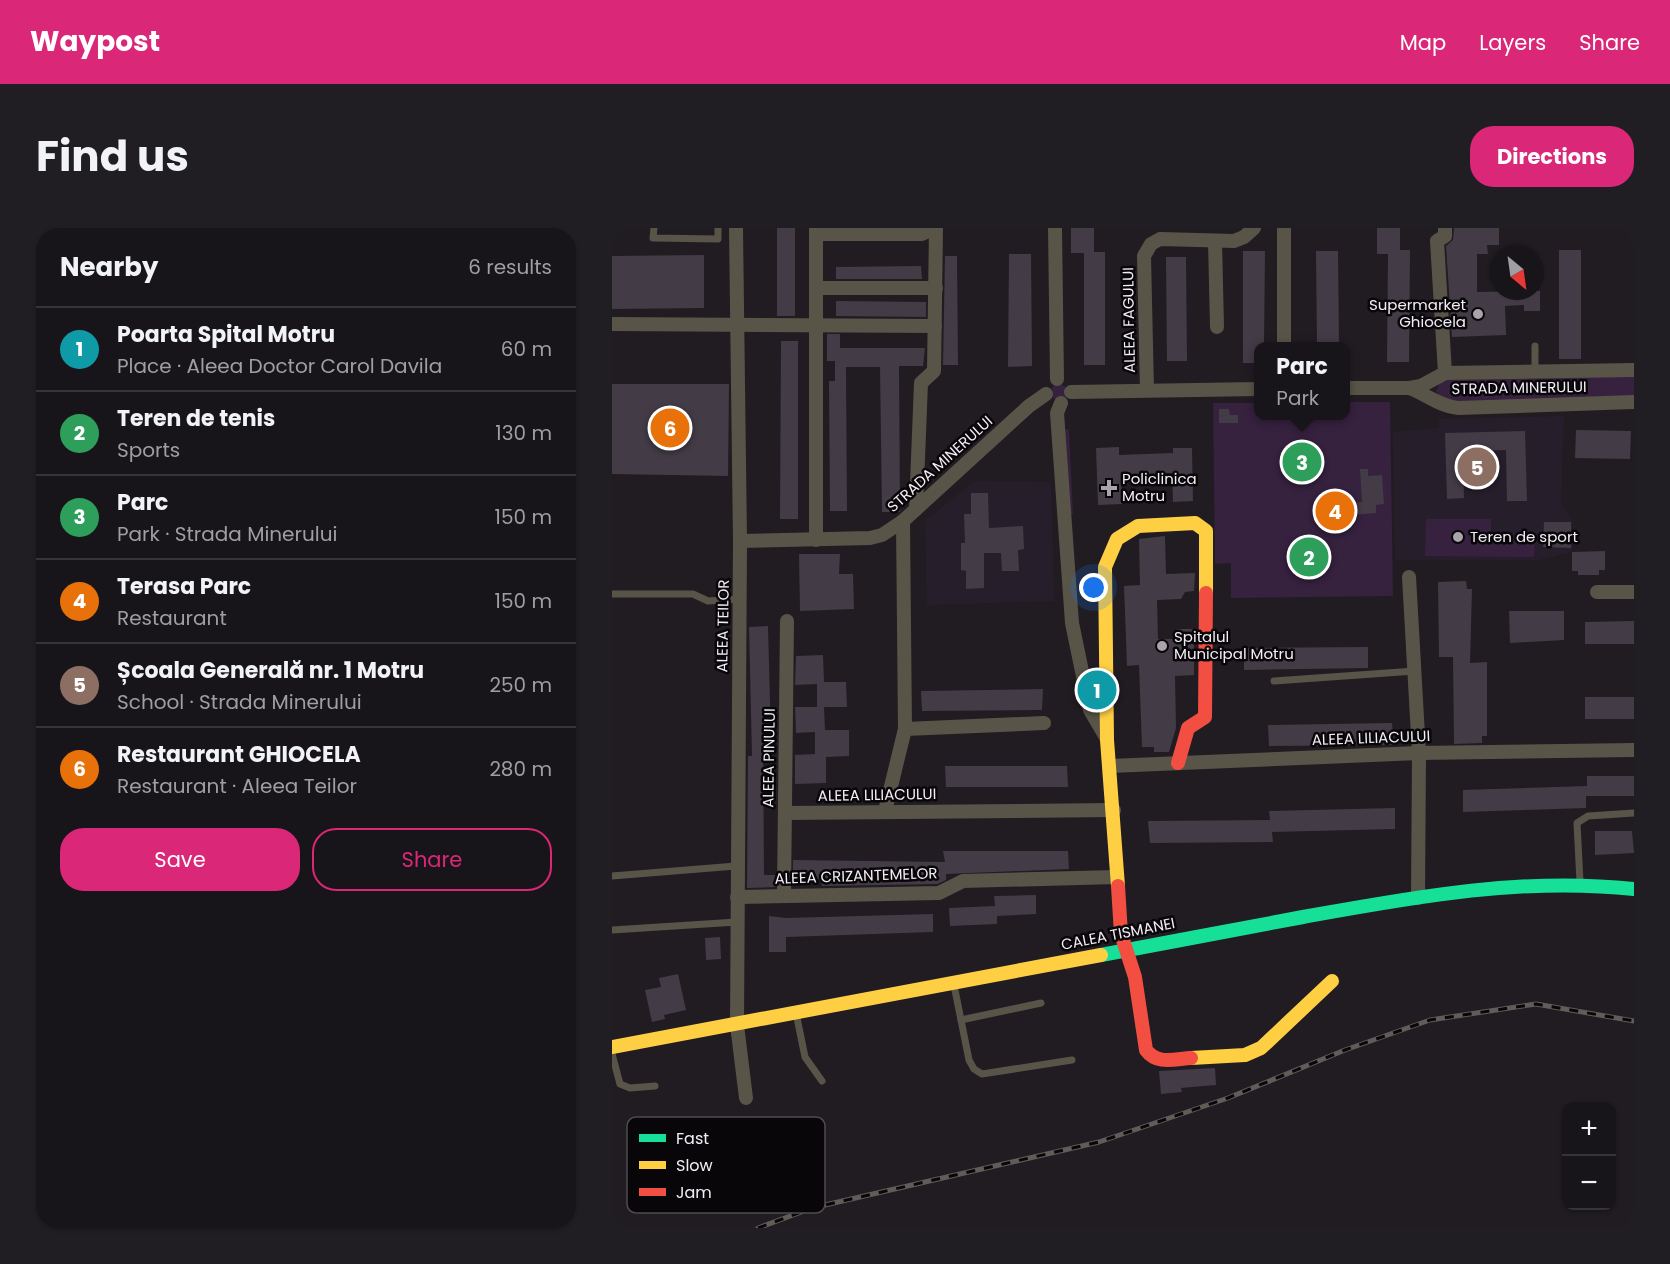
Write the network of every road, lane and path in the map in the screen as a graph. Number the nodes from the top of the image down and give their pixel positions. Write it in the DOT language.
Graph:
graph roads {
  1 [pos="654,228"];
  2 [pos="718,228"];
  3 [pos="736,228"];
  4 [pos="936,228"];
  5 [pos="1055,228"];
  6 [pos="1254,228"];
  7 [pos="1284,228"];
  8 [pos="1445,228"];
  9 [pos="817,231"];
  10 [pos="1215,241"];
  11 [pos="818,288"];
  12 [pos="936,288"];
  13 [pos="818,323"];
  14 [pos="612,324"];
  15 [pos="737,324"];
  16 [pos="935,326"];
  17 [pos="1217,327"];
  18 [pos="1284,342"];
  19 [pos="1535,346"];
  20 [pos="1535,370"];
  21 [pos="1634,370"];
  22 [pos="1445,373"];
  23 [pos="1057,379"];
  24 [pos="1350,388"];
  25 [pos="1409,388"];
  26 [pos="1254,389"];
  27 [pos="1147,390"];
  28 [pos="1071,392"];
  29 [pos="1046,394"];
  30 [pos="1634,402"];
  31 [pos="1061,404"];
  32 [pos="916,509"];
  33 [pos="903,521"];
  34 [pos="816,540"];
  35 [pos="740,542"];
  36 [pos="1409,577"];
  37 [pos="1597,592"];
  38 [pos="1634,592"];
  39 [pos="612,594"];
  40 [pos="740,599"];
  41 [pos="787,621"];
  42 [pos="1414,671"];
  43 [pos="1274,681"];
  44 [pos="1044,723"];
  45 [pos="905,729"];
  46 [pos="1107,740"];
  47 [pos="1634,750"];
  48 [pos="1419,753"];
  49 [pos="1178,763"];
  50 [pos="1110,766"];
  51 [pos="1114,810"];
  52 [pos="885,812"];
  53 [pos="785,813"];
  54 [pos="1634,813"];
  55 [pos="736,866"];
  56 [pos="612,876"];
  57 [pos="1118,877"];
  58 [pos="1580,885"];
  59 [pos="1634,889"];
  60 [pos="784,894"];
  61 [pos="737,897"];
  62 [pos="1418,898"];
  63 [pos="737,922"];
  64 [pos="612,930"];
  65 [pos="1124,949"];
  66 [pos="1332,981"];
  67 [pos="954,982"];
  68 [pos="1041,1003"];
  69 [pos="796,1013"];
  70 [pos="961,1020"];
  71 [pos="737,1024"];
  72 [pos="612,1047"];
  73 [pos="612,1054"];
  74 [pos="1072,1060"];
  75 [pos="822,1081"];
  76 [pos="655,1086"];
  77 [pos="746,1098"];
  1 -- 2 [label="lane"];
  3 -- 15 [label="street, ALEEA TEILOR"];
  4 -- 9 [label="street"];
  4 -- 12 [label="street"];
  5 -- 23 [label="street"];
  6 -- 10 [label="street"];
  7 -- 18 [label="street"];
  8 -- 22 [label="street"];
  9 -- 11 [label="street"];
  10 -- 17 [label="street"];
  10 -- 27 [label="street, ALEEA FAGULUI"];
  11 -- 12 [label="street"];
  11 -- 13 [label="street"];
  12 -- 16 [label="street"];
  13 -- 15 [label="street"];
  13 -- 16 [label="street"];
  13 -- 34 [label="street"];
  14 -- 15 [label="street"];
  15 -- 35 [label="street, ALEEA TEILOR"];
  16 -- 32 [label="street"];
  19 -- 20 [label="lane"];
  20 -- 21 [label="street, STRADA MINERULUI"];
  20 -- 22 [label="street, STRADA MINERULUI"];
  22 -- 25 [label="street, STRADA MINERULUI"];
  23 -- 28 [label="street"];
  23 -- 29 [label="street"];
  24 -- 25 [label="street, STRADA MINERULUI"];
  25 -- 30 [label="street, STRADA MINERULUI"];
  26 -- 27 [label="street"];
  27 -- 28 [label="street"];
  28 -- 31 [label="street"];
  29 -- 31 [label="street"];
  29 -- 32 [label="street, STRADA MINERULUI"];
  31 -- 46 [label="street"];
  32 -- 33 [label="street, STRADA MINERULUI"];
  33 -- 34 [label="street, STRADA MINERULUI"];
  33 -- 45 [label="street"];
  34 -- 35 [label="street, STRADA MINERULUI"];
  35 -- 40 [label="street, ALEEA TEILOR"];
  36 -- 42 [label="street"];
  37 -- 38 [label="street"];
  39 -- 40 [label="lane"];
  40 -- 55 [label="street, ALEEA TEILOR"];
  41 -- 53 [label="street, ALEEA PINULUI"];
  42 -- 43 [label="lane"];
  42 -- 48 [label="street"];
  44 -- 45 [label="street"];
  45 -- 52 [label="street"];
  46 -- 49 [label="street"];
  46 -- 50 [label="street"];
  47 -- 48 [label="street, ALEEA LILIACULUI"];
  48 -- 49 [label="street, ALEEA LILIACULUI"];
  48 -- 62 [label="street"];
  49 -- 50 [label="street, ALEEA LILIACULUI"];
  50 -- 51 [label="street"];
  51 -- 52 [label="street, ALEEA LILIACULUI"];
  51 -- 57 [label="street"];
  52 -- 53 [label="street, ALEEA LILIACULUI"];
  53 -- 60 [label="street, ALEEA PINULUI"];
  54 -- 58 [label="lane"];
  55 -- 56 [label="lane"];
  55 -- 61 [label="street, ALEEA TEILOR"];
  57 -- 60 [label="street, ALEEA CRIZANTEMELOR"];
  57 -- 65 [label="street"];
  58 -- 59 [label="street, CALEA TISMANEI"];
  58 -- 62 [label="street, CALEA TISMANEI"];
  60 -- 61 [label="street, ALEEA CRIZANTEMELOR"];
  61 -- 63 [label="street, ALEEA TEILOR"];
  62 -- 65 [label="street, CALEA TISMANEI"];
  63 -- 64 [label="lane"];
  63 -- 71 [label="street, ALEEA TEILOR"];
  65 -- 66 [label="street"];
  65 -- 67 [label="street, CALEA TISMANEI"];
  67 -- 69 [label="street, CALEA TISMANEI"];
  67 -- 70 [label="lane"];
  68 -- 70 [label="lane"];
  69 -- 71 [label="street, CALEA TISMANEI"];
  69 -- 75 [label="lane"];
  70 -- 74 [label="lane"];
  71 -- 72 [label="street, CALEA TISMANEI"];
  71 -- 77 [label="street, ALEEA TEILOR"];
  73 -- 76 [label="lane"];
}
